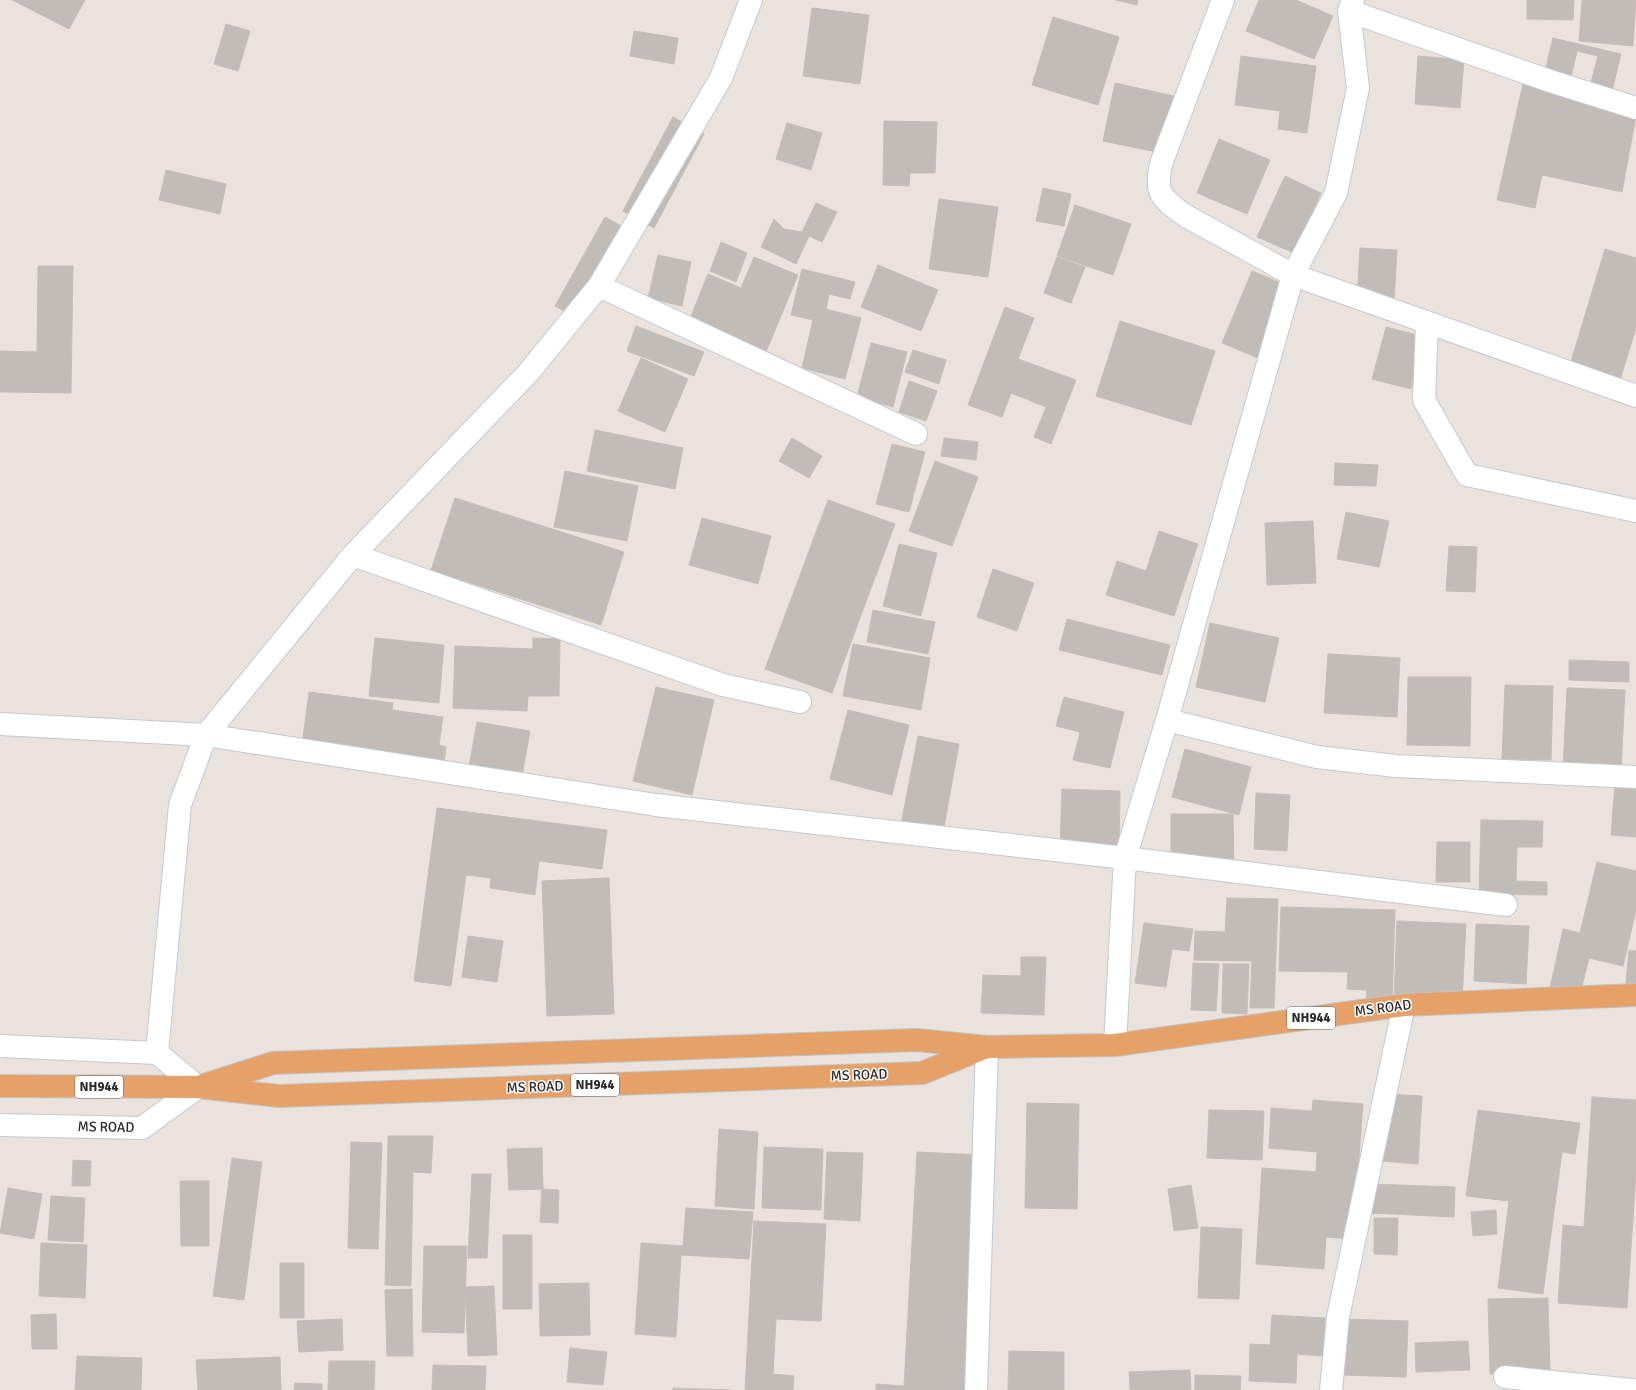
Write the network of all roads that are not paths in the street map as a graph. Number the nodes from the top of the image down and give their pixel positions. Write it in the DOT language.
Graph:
graph roads {
  1 [pos="751,0"];
  2 [pos="1223,0"];
  3 [pos="1351,6"];
  4 [pos="1636,108"];
  5 [pos="1293,276"];
  6 [pos="599,286"];
  7 [pos="1427,322"];
  8 [pos="1636,396"];
  9 [pos="916,434"];
  10 [pos="1636,511"];
  11 [pos="352,555"];
  12 [pos="800,702"];
  13 [pos="1167,720"];
  14 [pos="0,724"];
  15 [pos="206,735"];
  16 [pos="1636,777"];
  17 [pos="1125,858"];
  18 [pos="1506,905"];
  19 [pos="1636,995"];
  20 [pos="1404,1005"];
  21 [pos="1115,1045"];
  22 [pos="0,1046"];
  23 [pos="987,1047"];
  24 [pos="157,1053"];
  25 [pos="0,1086"];
  26 [pos="198,1087"];
  27 [pos="0,1125"];
  28 [pos="1505,1377"];
  29 [pos="1578,1387"];
  30 [pos="976,1390"];
  31 [pos="1331,1390"];
  32 [pos="1632,1390"];
  1 -- 6 [label="street"];
  2 -- 5 [label="street"];
  3 -- 4 [label="street"];
  3 -- 5 [label="street"];
  5 -- 7 [label="street"];
  5 -- 13 [label="street"];
  6 -- 9 [label="street"];
  6 -- 11 [label="street"];
  7 -- 8 [label="street"];
  7 -- 10 [label="street"];
  11 -- 12 [label="street"];
  11 -- 15 [label="street"];
  13 -- 16 [label="street"];
  13 -- 17 [label="street"];
  14 -- 15 [label="street"];
  15 -- 17 [label="street"];
  15 -- 24 [label="street"];
  17 -- 18 [label="street"];
  17 -- 21 [label="street"];
  19 -- 20 [label="highway, MS ROAD / NH944"];
  20 -- 21 [label="highway, MS ROAD / NH944"];
  20 -- 31 [label="street"];
  21 -- 23 [label="highway, MS ROAD / NH944"];
  22 -- 24 [label="street"];
  23 -- 26 [label="highway, MS ROAD / NH944"];
  23 -- 26 [label="highway, MS ROAD / NH944"];
  23 -- 30 [label="street"];
  24 -- 26 [label="street"];
  25 -- 26 [label="highway, NH944"];
  26 -- 27 [label="street, MS ROAD"];
  28 -- 29 [label="street"];
  29 -- 32 [label="street"];
}
